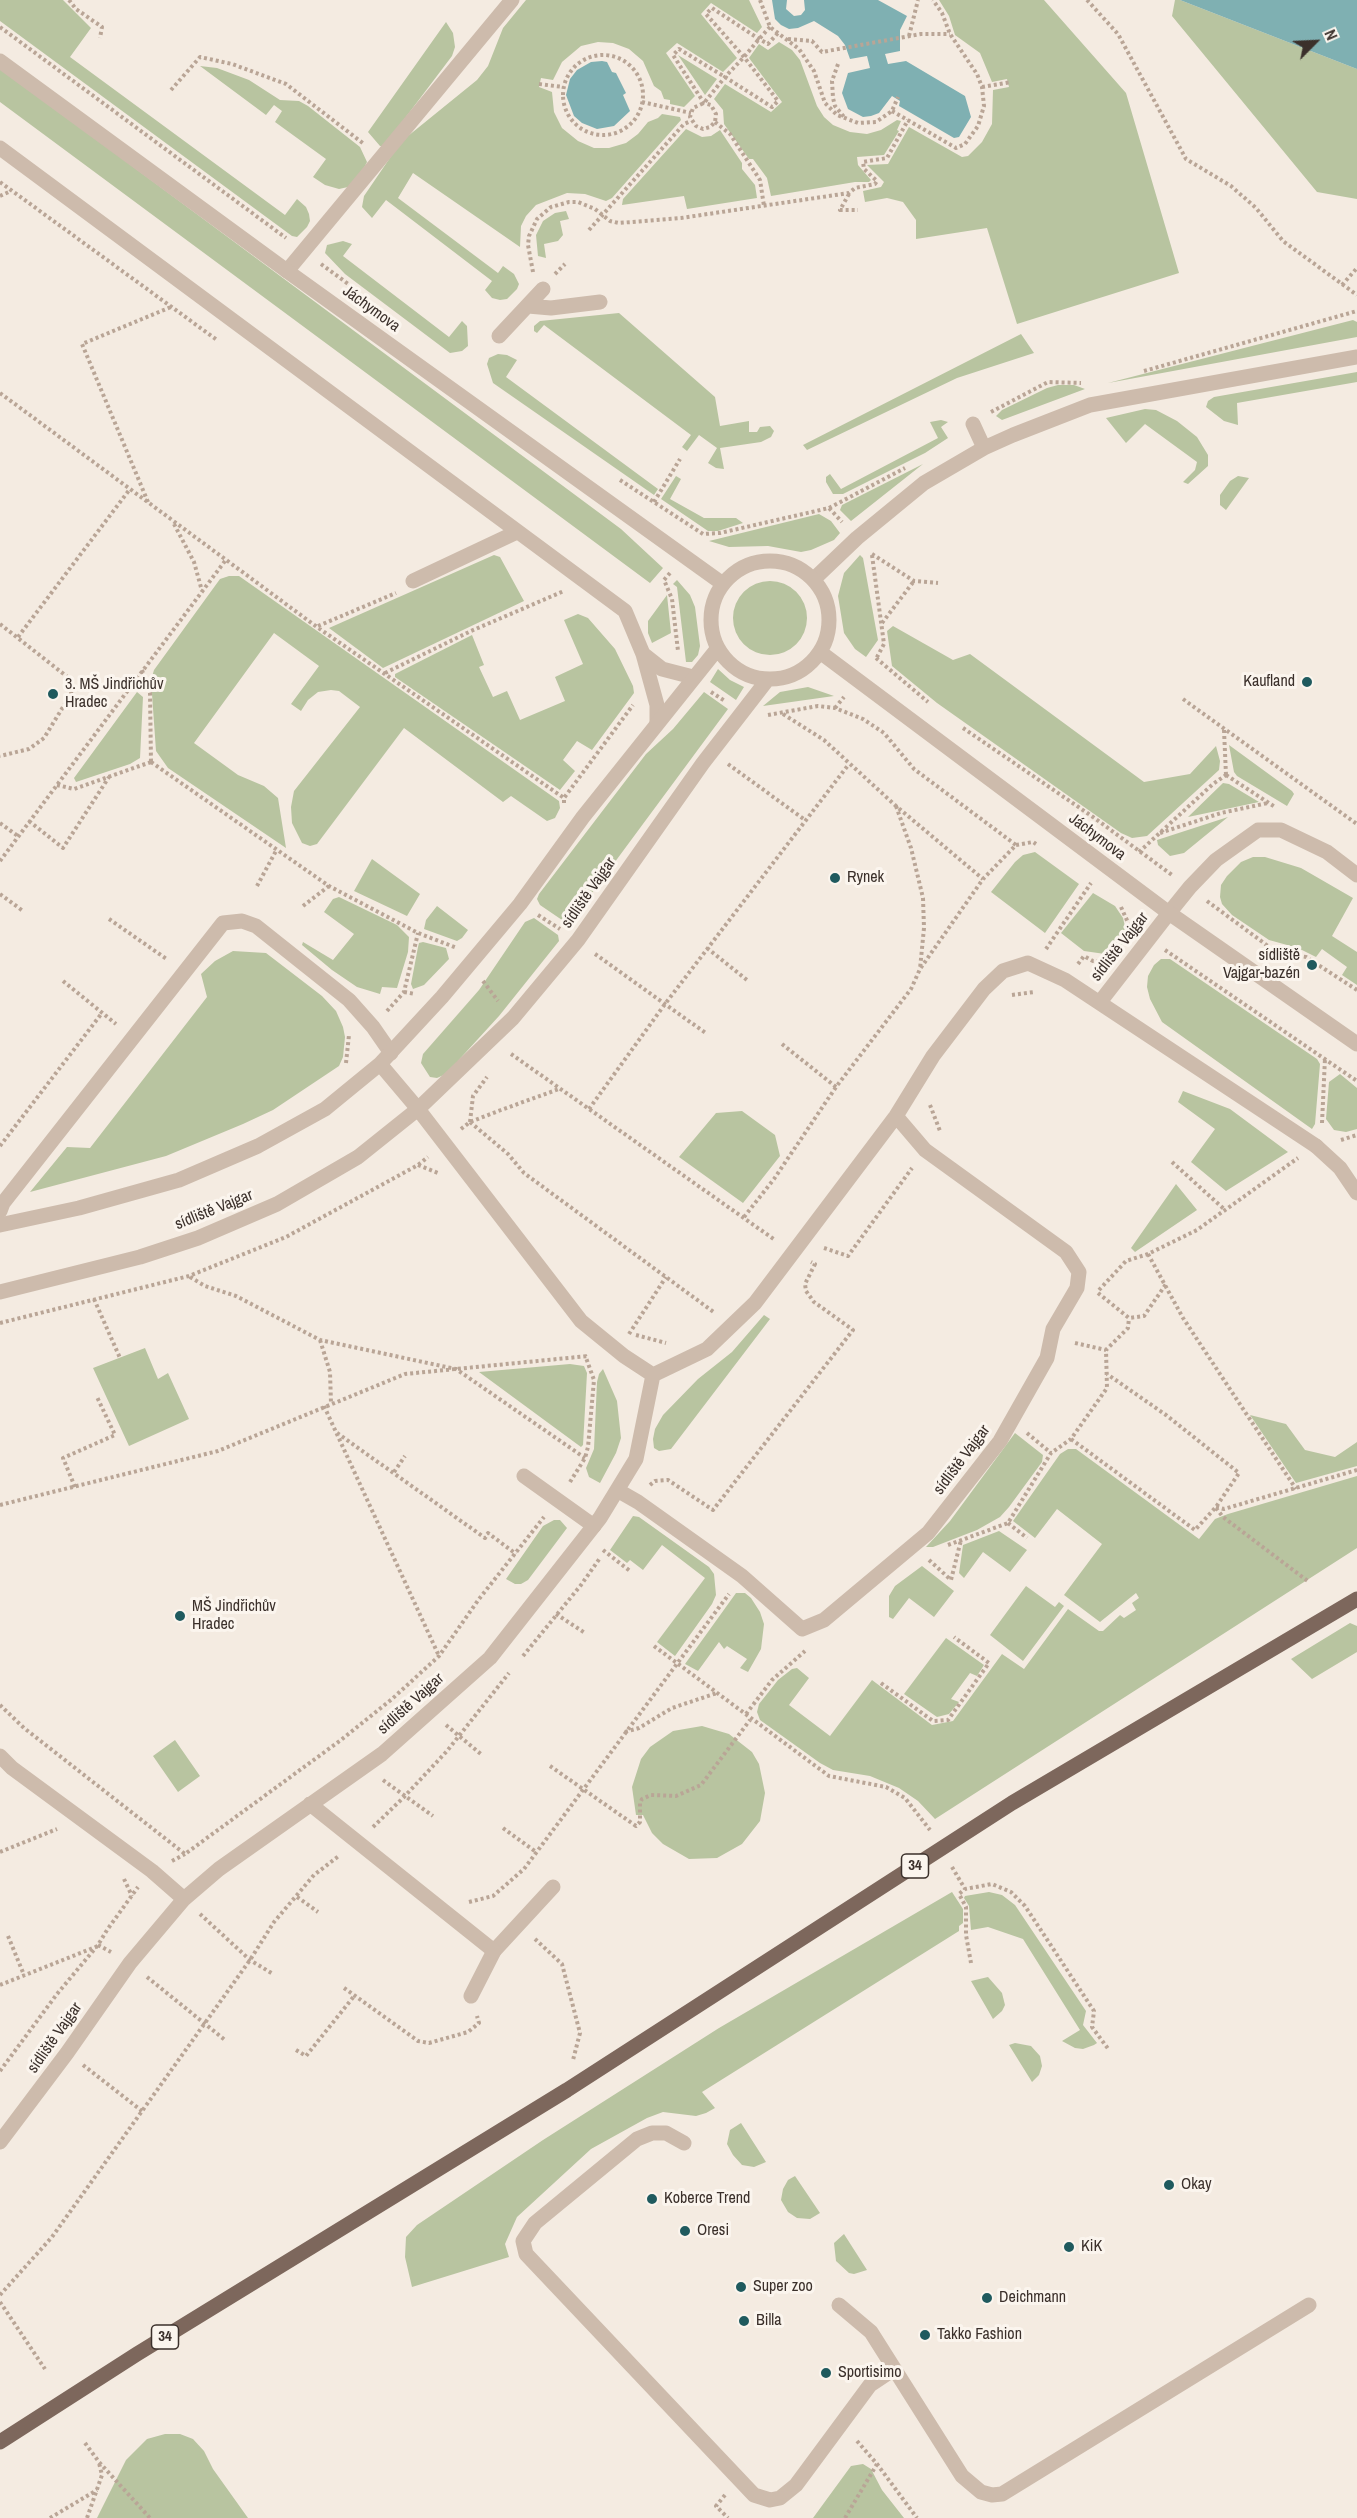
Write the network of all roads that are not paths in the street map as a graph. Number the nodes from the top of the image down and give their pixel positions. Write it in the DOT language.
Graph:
graph roads {
  1 [pos="512,0"];
  2 [pos="0,60"];
  3 [pos="0,148"];
  4 [pos="287,272"];
  5 [pos="539,285"];
  6 [pos="600,302"];
  7 [pos="528,306"];
  8 [pos="500,336"];
  9 [pos="1357,357"];
  10 [pos="973,424"];
  11 [pos="984,448"];
  12 [pos="517,532"];
  13 [pos="814,579"];
  14 [pos="413,581"];
  15 [pos="723,584"];
  16 [pos="718,648"];
  17 [pos="820,652"];
  18 [pos="643,654"];
  19 [pos="693,677"];
  20 [pos="768,679"];
  21 [pos="657,722"];
  22 [pos="1357,875"];
  23 [pos="1169,914"];
  24 [pos="1100,1002"];
  25 [pos="1357,1044"];
  26 [pos="385,1059"];
  27 [pos="418,1109"];
  28 [pos="896,1116"];
  29 [pos="1357,1193"];
  30 [pos="0,1211"];
  31 [pos="0,1225"];
  32 [pos="0,1292"];
  33 [pos="653,1375"];
  34 [pos="524,1476"];
  35 [pos="618,1490"];
  36 [pos="594,1526"];
  37 [pos="1357,1599"];
  38 [pos="0,1756"];
  39 [pos="310,1804"];
  40 [pos="553,1887"];
  41 [pos="184,1899"];
  42 [pos="494,1951"];
  43 [pos="471,1996"];
  44 [pos="0,2142"];
  45 [pos="684,2143"];
  46 [pos="839,2305"];
  47 [pos="1309,2305"];
  48 [pos="894,2369"];
  49 [pos="0,2442"];
  1 -- 4 [label="street"];
  2 -- 4 [label="street, Jáchymova"];
  3 -- 12 [label="street"];
  4 -- 15 [label="street, Jáchymova"];
  5 -- 7 [label="street"];
  6 -- 7 [label="street"];
  7 -- 8 [label="street"];
  9 -- 11 [label="street"];
  10 -- 11 [label="street"];
  11 -- 13 [label="street"];
  12 -- 14 [label="street"];
  12 -- 18 [label="street"];
  13 -- 15 [label="street"];
  13 -- 17 [label="street"];
  15 -- 16 [label="street"];
  16 -- 19 [label="street"];
  16 -- 20 [label="street"];
  17 -- 20 [label="street"];
  17 -- 23 [label="street, Jáchymova"];
  18 -- 19 [label="street"];
  18 -- 21 [label="street"];
  19 -- 21 [label="street"];
  20 -- 27 [label="street, sídliště Vajgar"];
  21 -- 26 [label="street"];
  22 -- 23 [label="street, sídliště Vajgar"];
  23 -- 24 [label="street, sídliště Vajgar"];
  23 -- 25 [label="street, Jáchymova"];
  24 -- 28 [label="street, sídliště Vajgar"];
  24 -- 29 [label="street, sídliště Vajgar"];
  26 -- 27 [label="street"];
  26 -- 30 [label="street"];
  26 -- 31 [label="street"];
  27 -- 32 [label="street, sídliště Vajgar"];
  27 -- 33 [label="street"];
  28 -- 33 [label="street"];
  28 -- 35 [label="street, sídliště Vajgar"];
  33 -- 35 [label="street, sídliště Vajgar"];
  34 -- 36 [label="street"];
  35 -- 36 [label="street, sídliště Vajgar"];
  36 -- 39 [label="street, sídliště Vajgar"];
  37 -- 49 [label="main road, 34"];
  38 -- 41 [label="street"];
  39 -- 41 [label="street, sídliště Vajgar"];
  39 -- 42 [label="street"];
  40 -- 42 [label="street"];
  41 -- 44 [label="street, sídliště Vajgar"];
  42 -- 43 [label="street"];
  45 -- 48 [label="street"];
  46 -- 48 [label="street"];
  47 -- 48 [label="street"];
}
